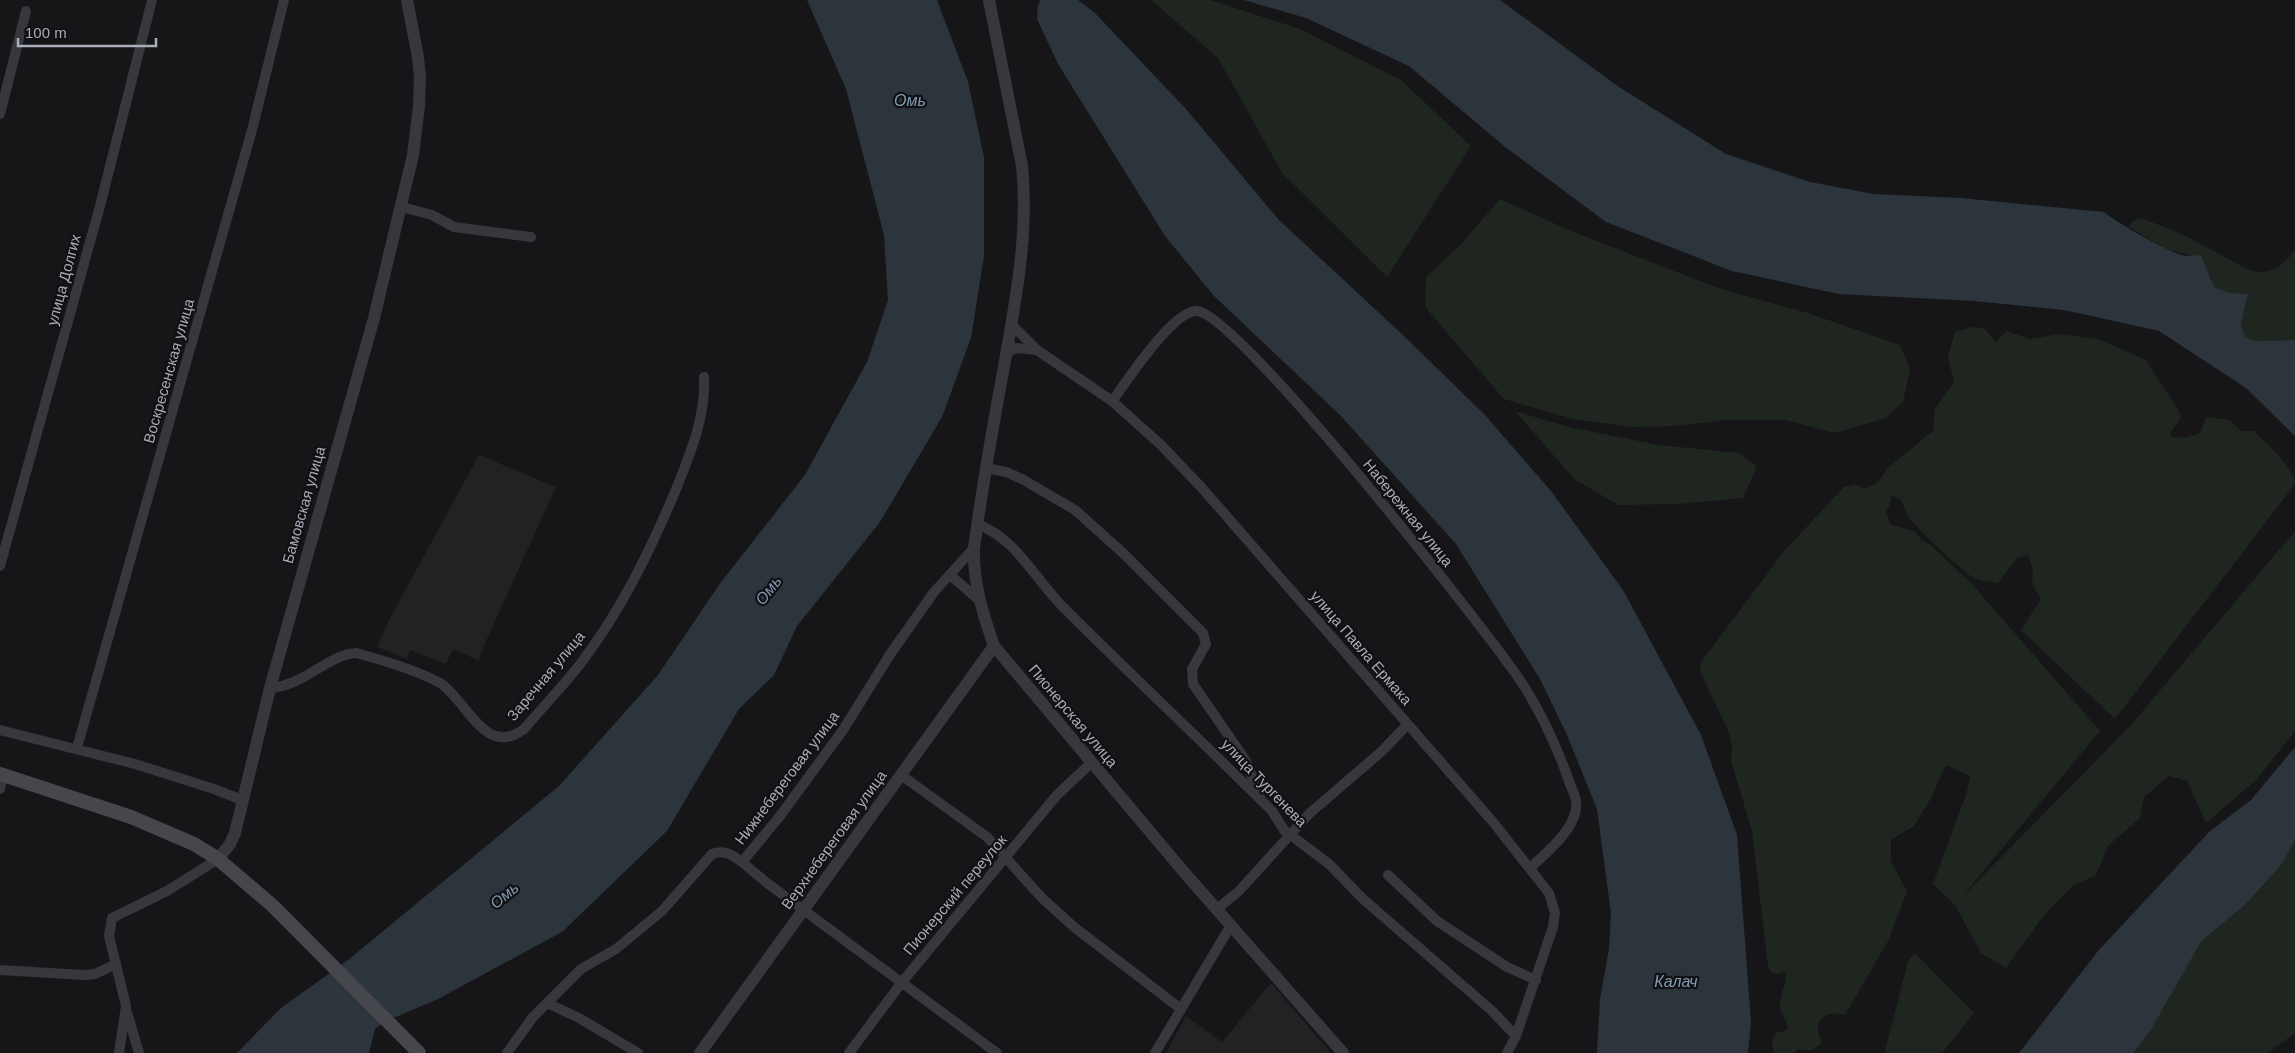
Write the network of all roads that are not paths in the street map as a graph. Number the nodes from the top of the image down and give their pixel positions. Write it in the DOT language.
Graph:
graph roads {
  1 [pos="152,0"];
  2 [pos="284,0"];
  3 [pos="407,0"];
  4 [pos="989,0"];
  5 [pos="26,11"];
  6 [pos="0,114"];
  7 [pos="402,207"];
  8 [pos="531,237"];
  9 [pos="1011,324"];
  10 [pos="1037,350"];
  11 [pos="1006,353"];
  12 [pos="704,377"];
  13 [pos="1112,401"];
  14 [pos="986,468"];
  15 [pos="977,524"];
  16 [pos="974,548"];
  17 [pos="0,566"];
  18 [pos="950,574"];
  19 [pos="979,600"];
  20 [pos="994,646"];
  21 [pos="270,688"];
  22 [pos="1408,726"];
  23 [pos="0,730"];
  24 [pos="77,748"];
  25 [pos="1091,763"];
  26 [pos="1,774"];
  27 [pos="901,775"];
  28 [pos="0,789"];
  29 [pos="1260,799"];
  30 [pos="242,800"];
  31 [pos="1292,835"];
  32 [pos="1006,858"];
  33 [pos="218,859"];
  34 [pos="742,862"];
  35 [pos="1530,868"];
  36 [pos="1388,875"];
  37 [pos="804,909"];
  38 [pos="1217,909"];
  39 [pos="1231,926"];
  40 [pos="116,964"];
  41 [pos="0,970"];
  42 [pos="1536,980"];
  43 [pos="902,982"];
  44 [pos="547,1003"];
  45 [pos="126,1006"];
  46 [pos="1181,1009"];
  47 [pos="1516,1036"];
  48 [pos="994,1052"];
  49 [pos="119,1053"];
  50 [pos="139,1053"];
  51 [pos="419,1053"];
  52 [pos="507,1053"];
  53 [pos="638,1053"];
  54 [pos="700,1053"];
  55 [pos="849,1053"];
  56 [pos="1155,1053"];
  57 [pos="1343,1053"];
  58 [pos="1507,1053"];
  1 -- 17 [label="street, улица Долгих"];
  2 -- 24 [label="street, Воскресенская улица"];
  3 -- 7 [label="street, Бамовская улица"];
  4 -- 9 [label="street, Пионерская улица"];
  5 -- 6 [label="street"];
  7 -- 8 [label="street"];
  7 -- 21 [label="street, Бамовская улица"];
  9 -- 10 [label="street, улица Павла Ермака"];
  9 -- 11 [label="street, Пионерская улица"];
  10 -- 11 [label="street"];
  10 -- 13 [label="street, улица Павла Ермака"];
  11 -- 14 [label="street, Пионерская улица"];
  12 -- 21 [label="street, Заречная улица"];
  13 -- 22 [label="street, улица Павла Ермака"];
  13 -- 35 [label="street, Набережная улица"];
  14 -- 15 [label="street, Пионерская улица"];
  14 -- 29 [label="street"];
  15 -- 16 [label="street, Пионерская улица"];
  15 -- 29 [label="street, улица Тургенева"];
  16 -- 18 [label="street, Нижнебереговая улица"];
  16 -- 19 [label="street, Пионерская улица"];
  18 -- 19 [label="street"];
  18 -- 34 [label="street, Нижнебереговая улица"];
  19 -- 20 [label="street, Пионерская улица"];
  20 -- 25 [label="street, Пионерская улица"];
  20 -- 27 [label="street, Верхнебереговая улица"];
  21 -- 30 [label="street, Бамовская улица"];
  22 -- 31 [label="street"];
  22 -- 35 [label="street, улица Павла Ермака"];
  23 -- 24 [label="street"];
  24 -- 30 [label="street"];
  25 -- 32 [label="street, Пионерский переулок"];
  25 -- 38 [label="street, Пионерская улица"];
  26 -- 28 [label="street"];
  26 -- 33 [label="main road"];
  27 -- 32 [label="street"];
  27 -- 37 [label="street, Верхнебереговая улица"];
  29 -- 31 [label="street, улица Тургенева"];
  30 -- 33 [label="street, Бамовская улица"];
  31 -- 38 [label="street"];
  31 -- 47 [label="street, улица Тургенева"];
  32 -- 43 [label="street, Пионерский переулок"];
  32 -- 46 [label="street"];
  33 -- 40 [label="street"];
  33 -- 51 [label="main road"];
  34 -- 37 [label="street"];
  34 -- 44 [label="street, Нижнебереговая улица"];
  35 -- 42 [label="street, улица Павла Ермака"];
  36 -- 42 [label="street"];
  37 -- 43 [label="street"];
  37 -- 54 [label="street, Верхнебереговая улица"];
  38 -- 39 [label="street, Пионерская улица"];
  39 -- 46 [label="street"];
  39 -- 57 [label="street, Пионерская улица"];
  40 -- 41 [label="street"];
  40 -- 45 [label="street"];
  42 -- 47 [label="street, улица Павла Ермака"];
  43 -- 48 [label="street"];
  43 -- 55 [label="street, Пионерский переулок"];
  44 -- 52 [label="street, Нижнебереговая улица"];
  44 -- 53 [label="street"];
  45 -- 49 [label="street"];
  45 -- 50 [label="street"];
  46 -- 56 [label="street"];
  47 -- 58 [label="street, улица Павла Ермака"];
}
